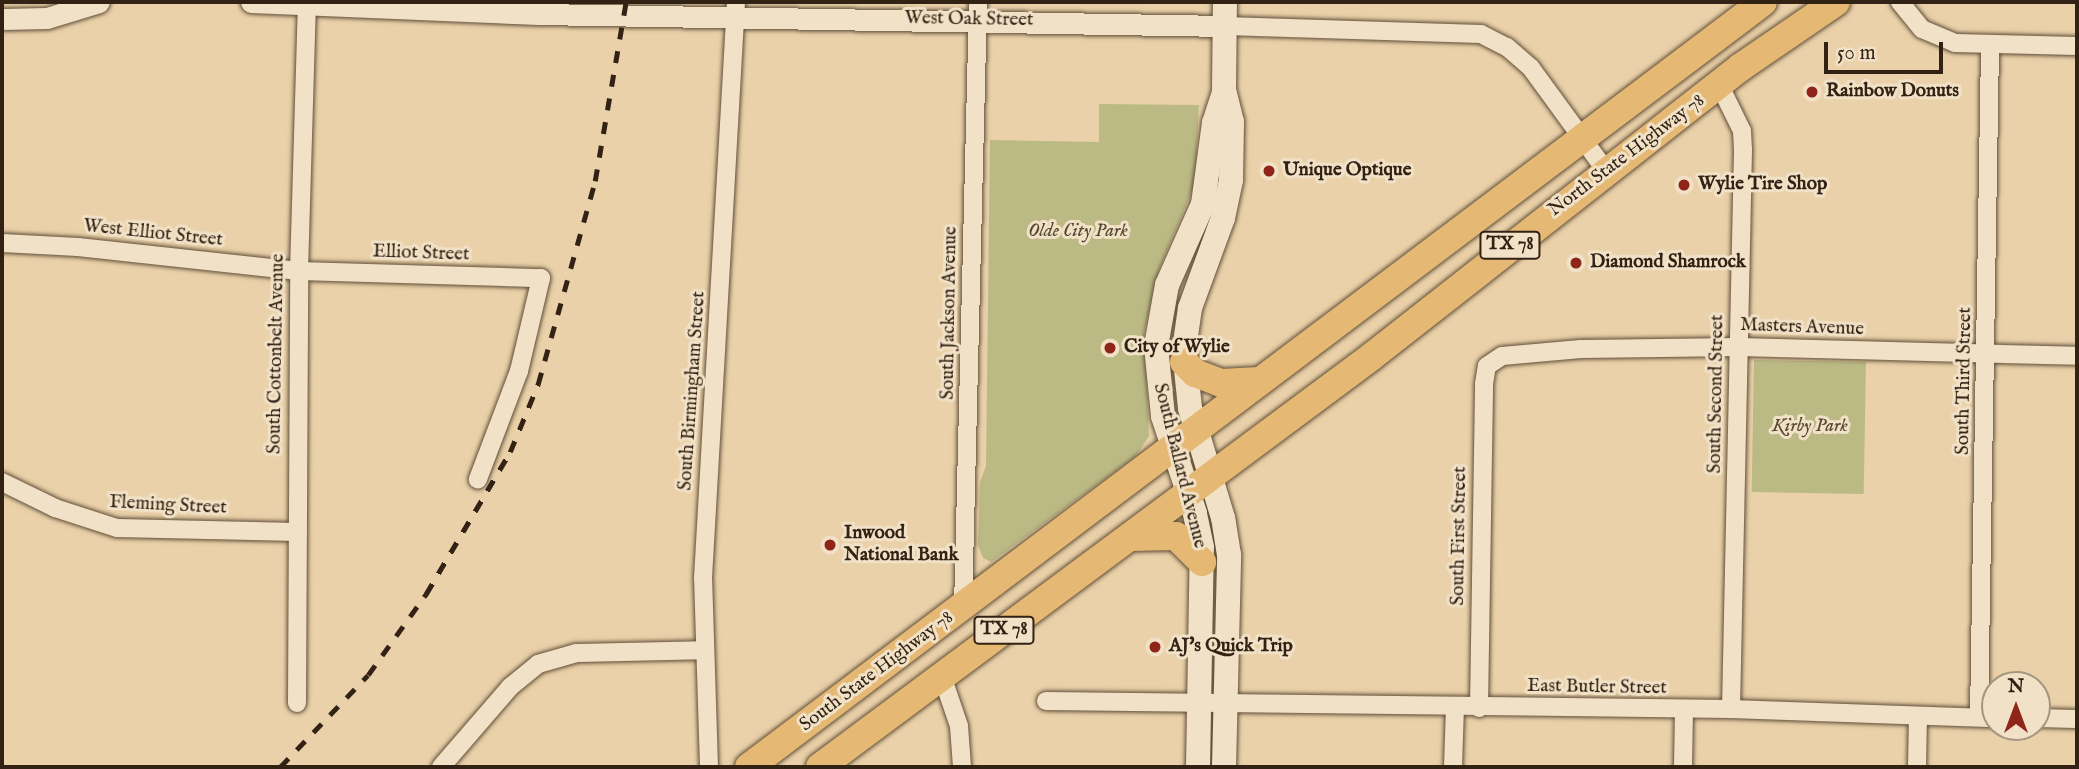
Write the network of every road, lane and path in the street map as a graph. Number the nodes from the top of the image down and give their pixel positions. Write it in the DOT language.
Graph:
graph roads {
  1 [pos="99,2"];
  2 [pos="251,2"];
  3 [pos="1763,2"];
  4 [pos="1836,2"];
  5 [pos="1900,2"];
  6 [pos="307,3"];
  7 [pos="540,8"];
  8 [pos="735,9"];
  9 [pos="978,11"];
  10 [pos="1225,14"];
  11 [pos="2,19"];
  12 [pos="1990,45"];
  13 [pos="2077,46"];
  14 [pos="1720,86"];
  15 [pos="1224,91"];
  16 [pos="1584,139"];
  17 [pos="1606,171"];
  18 [pos="2,243"];
  19 [pos="299,271"];
  20 [pos="1739,347"];
  21 [pos="1986,355"];
  22 [pos="2077,356"];
  23 [pos="1184,362"];
  24 [pos="1488,366"];
  25 [pos="1259,380"];
  26 [pos="1196,431"];
  27 [pos="1172,449"];
  28 [pos="478,479"];
  29 [pos="2,482"];
  30 [pos="1200,485"];
  31 [pos="298,532"];
  32 [pos="1131,537"];
  33 [pos="1202,562"];
  34 [pos="963,608"];
  35 [pos="704,650"];
  36 [pos="1987,671"];
  37 [pos="942,676"];
  38 [pos="1046,701"];
  39 [pos="297,703"];
  40 [pos="1199,704"];
  41 [pos="1227,705"];
  42 [pos="1455,708"];
  43 [pos="1479,708"];
  44 [pos="1731,709"];
  45 [pos="1684,710"];
  46 [pos="1918,717"];
  47 [pos="1981,717"];
  48 [pos="2051,718"];
  49 [pos="2077,719"];
  50 [pos="441,767"];
  51 [pos="709,767"];
  52 [pos="749,767"];
  53 [pos="820,767"];
  54 [pos="962,767"];
  55 [pos="1198,767"];
  56 [pos="1224,767"];
  57 [pos="1453,767"];
  58 [pos="1683,767"];
  59 [pos="1917,767"];
  1 -- 11 [label="street"];
  2 -- 6 [label="street, West Oak Street"];
  3 -- 16 [label="main road, North State Highway 78 / TX 78"];
  4 -- 14 [label="main road, North State Highway 78 / TX 78"];
  5 -- 12 [label="street"];
  6 -- 7 [label="street, West Oak Street"];
  6 -- 19 [label="street, South Cottonbelt Avenue"];
  7 -- 8 [label="street, West Oak Street"];
  8 -- 9 [label="street, West Oak Street"];
  8 -- 35 [label="street, South Birmingham Street"];
  9 -- 10 [label="street, West Oak Street"];
  9 -- 34 [label="street, South Jackson Avenue"];
  10 -- 15 [label="main road, South Ballard Avenue"];
  10 -- 16 [label="street"];
  12 -- 13 [label="street"];
  12 -- 21 [label="street, South Third Street"];
  14 -- 17 [label="main road, North State Highway 78 / TX 78"];
  14 -- 20 [label="street, South Second Street"];
  15 -- 23 [label="main road, South Ballard Avenue"];
  15 -- 27 [label="main road, South Ballard Avenue"];
  16 -- 17 [label="street"];
  16 -- 25 [label="main road, North State Highway 78 / TX 78"];
  17 -- 30 [label="main road, North State Highway 78 / TX 78"];
  18 -- 19 [label="street, West Elliot Street"];
  19 -- 28 [label="street, Elliot Street"];
  19 -- 31 [label="street, South Cottonbelt Avenue"];
  20 -- 21 [label="street, Masters Avenue"];
  20 -- 24 [label="street, Masters Avenue"];
  20 -- 44 [label="street, South Second Street"];
  21 -- 22 [label="street, Masters Avenue"];
  21 -- 36 [label="street, South Third Street"];
  23 -- 25 [label="main road"];
  23 -- 26 [label="main road, South Ballard Avenue"];
  24 -- 43 [label="street, South First Street"];
  25 -- 26 [label="main road, North State Highway 78 / TX 78"];
  26 -- 27 [label="main road, North State Highway 78 / TX 78"];
  26 -- 30 [label="main road, South Ballard Avenue"];
  27 -- 30 [label="main road, South Ballard Avenue"];
  27 -- 34 [label="main road, South State Highway 78 / TX 78"];
  29 -- 31 [label="street, Fleming Street"];
  30 -- 32 [label="main road, TX 78"];
  30 -- 33 [label="main road, South Ballard Avenue"];
  30 -- 41 [label="main road, South Ballard Avenue"];
  31 -- 39 [label="street, South Cottonbelt Avenue"];
  32 -- 33 [label="main road"];
  32 -- 37 [label="main road, TX 78"];
  33 -- 40 [label="main road, South Ballard Avenue"];
  34 -- 52 [label="main road, South State Highway 78 / TX 78"];
  35 -- 50 [label="street"];
  35 -- 51 [label="street, South Birmingham Street"];
  37 -- 53 [label="main road, TX 78"];
  37 -- 54 [label="street"];
  38 -- 40 [label="street, East Butler Street"];
  40 -- 41 [label="street, East Butler Street"];
  40 -- 55 [label="main road, South Ballard Avenue"];
  41 -- 42 [label="street, East Butler Street"];
  41 -- 56 [label="main road, South Ballard Avenue"];
  42 -- 43 [label="street, East Butler Street"];
  42 -- 57 [label="street"];
  43 -- 45 [label="street, East Butler Street"];
  44 -- 45 [label="street, East Butler Street"];
  44 -- 46 [label="street, East Butler Street"];
  45 -- 58 [label="street"];
  46 -- 47 [label="street, East Butler Street"];
  46 -- 59 [label="street"];
  48 -- 49 [label="street"];
}
